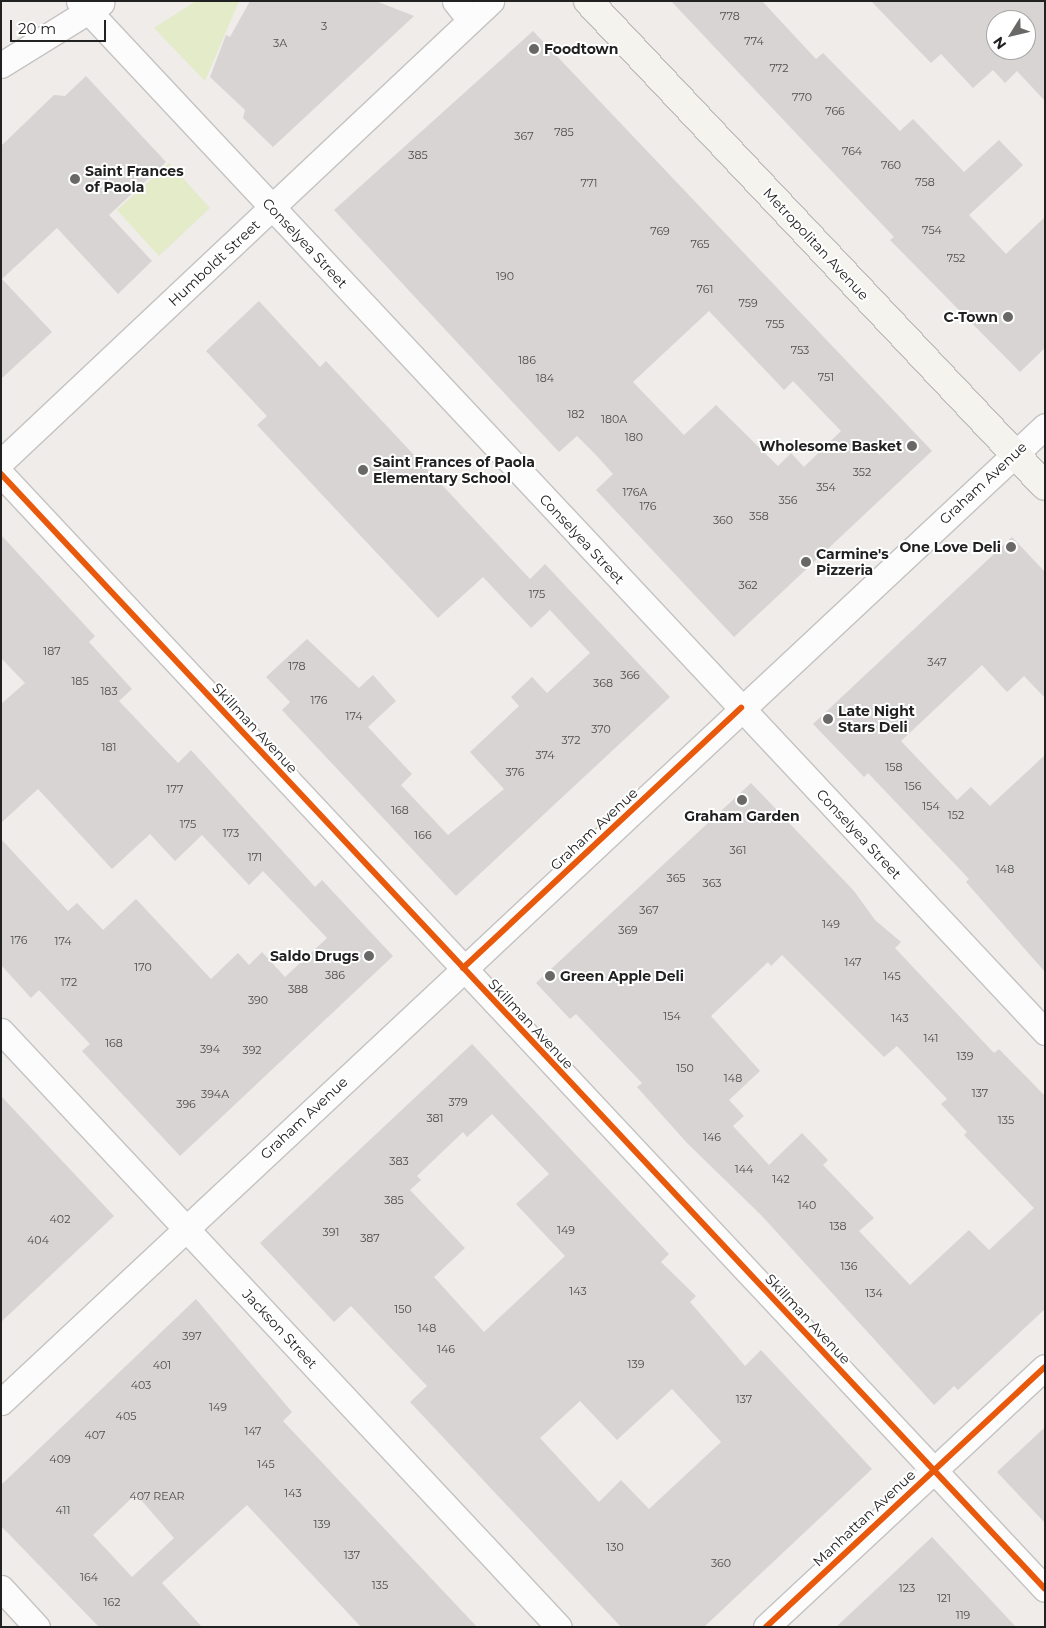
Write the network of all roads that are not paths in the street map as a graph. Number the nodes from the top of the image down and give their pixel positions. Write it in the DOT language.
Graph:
graph roads {
  1 [pos="491,1"];
  2 [pos="588,1"];
  3 [pos="90,5"];
  4 [pos="462,11"];
  5 [pos="1,65"];
  6 [pos="272,208"];
  7 [pos="1045,426"];
  8 [pos="1014,454"];
  9 [pos="1,462"];
  10 [pos="1,474"];
  11 [pos="1045,486"];
  12 [pos="741,708"];
  13 [pos="463,968"];
  14 [pos="1,1032"];
  15 [pos="1045,1032"];
  16 [pos="186,1230"];
  17 [pos="1045,1367"];
  18 [pos="1,1402"];
  19 [pos="933,1471"];
  20 [pos="1,1588"];
  21 [pos="1045,1589"];
  22 [pos="37,1627"];
  23 [pos="559,1627"];
  24 [pos="766,1627"];
  1 -- 4 [label="street, Humboldt Street"];
  2 -- 8 [label="main road, Metropolitan Avenue"];
  3 -- 5 [label="street"];
  3 -- 6 [label="street, Conselyea Street"];
  4 -- 6 [label="street, Humboldt Street"];
  6 -- 9 [label="street, Humboldt Street"];
  6 -- 12 [label="street, Conselyea Street"];
  7 -- 8 [label="street, Graham Avenue"];
  8 -- 11 [label="main road, Metropolitan Avenue"];
  8 -- 12 [label="street, Graham Avenue"];
  10 -- 13 [label="street, Skillman Avenue"];
  12 -- 13 [label="street, Graham Avenue"];
  12 -- 15 [label="street, Conselyea Street"];
  13 -- 16 [label="street, Graham Avenue"];
  13 -- 19 [label="street, Skillman Avenue"];
  14 -- 16 [label="street, Jackson Street"];
  16 -- 18 [label="street, Graham Avenue"];
  16 -- 23 [label="street, Jackson Street"];
  17 -- 19 [label="street, Manhattan Avenue"];
  19 -- 21 [label="street, Skillman Avenue"];
  19 -- 24 [label="street, Manhattan Avenue"];
  20 -- 22 [label="street"];
}
